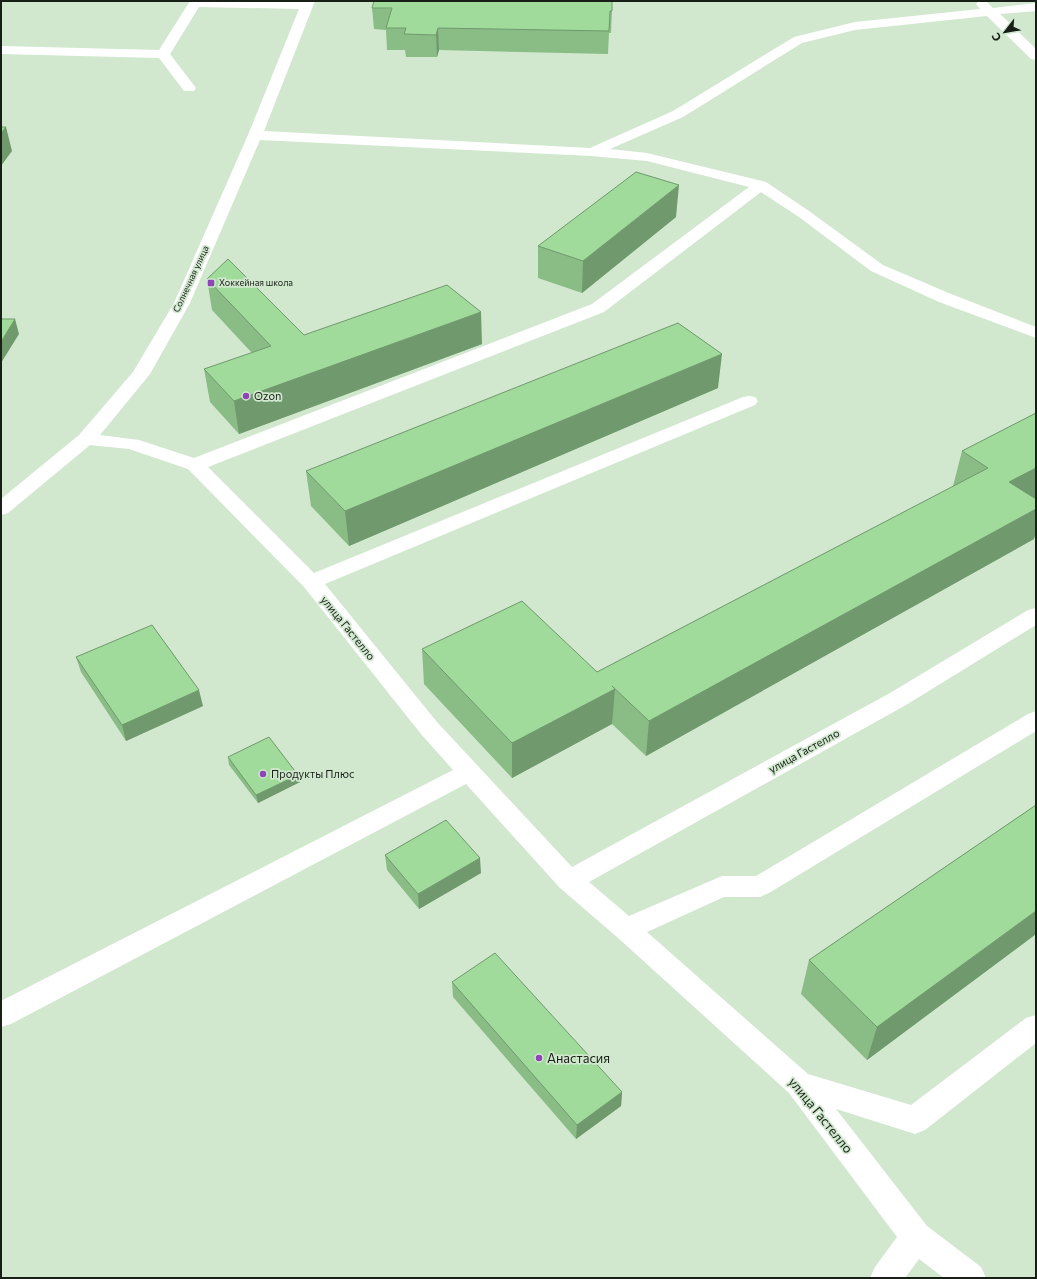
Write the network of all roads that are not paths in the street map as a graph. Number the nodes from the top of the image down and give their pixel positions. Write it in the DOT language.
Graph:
graph roads {
  1 [pos="979,1"];
  2 [pos="196,2"];
  3 [pos="308,3"];
  4 [pos="1036,6"];
  5 [pos="989,11"];
  6 [pos="1,50"];
  7 [pos="163,54"];
  8 [pos="1036,56"];
  9 [pos="189,88"];
  10 [pos="255,135"];
  11 [pos="591,152"];
  12 [pos="760,185"];
  13 [pos="1036,333"];
  14 [pos="749,401"];
  15 [pos="86,439"];
  16 [pos="195,465"];
  17 [pos="1,509"];
  18 [pos="311,582"];
  19 [pos="1036,615"];
  20 [pos="1036,720"];
  21 [pos="469,772"];
  22 [pos="569,881"];
  23 [pos="626,929"];
  24 [pos="1,1015"];
  25 [pos="1036,1027"];
  26 [pos="799,1084"];
  27 [pos="916,1237"];
  28 [pos="886,1278"];
  29 [pos="970,1278"];
  1 -- 5 [label="street"];
  2 -- 3 [label="street"];
  2 -- 7 [label="street"];
  3 -- 10 [label="street, Солнечная улица"];
  4 -- 5 [label="street"];
  5 -- 8 [label="street"];
  5 -- 11 [label="street"];
  6 -- 7 [label="street"];
  7 -- 9 [label="street"];
  10 -- 11 [label="street"];
  10 -- 15 [label="street, Солнечная улица"];
  11 -- 12 [label="street"];
  12 -- 13 [label="street"];
  12 -- 16 [label="street"];
  14 -- 18 [label="street"];
  15 -- 16 [label="street, улица Гастелло"];
  15 -- 17 [label="street, Солнечная улица"];
  16 -- 18 [label="street, улица Гастелло"];
  18 -- 21 [label="street, улица Гастелло"];
  19 -- 22 [label="street, улица Гастелло"];
  20 -- 23 [label="street"];
  21 -- 22 [label="street, улица Гастелло"];
  21 -- 24 [label="street"];
  22 -- 23 [label="street, улица Гастелло"];
  23 -- 26 [label="street, улица Гастелло"];
  25 -- 26 [label="street"];
  26 -- 27 [label="street, улица Гастелло"];
  27 -- 28 [label="street"];
  27 -- 29 [label="street, улица Гастелло"];
}
